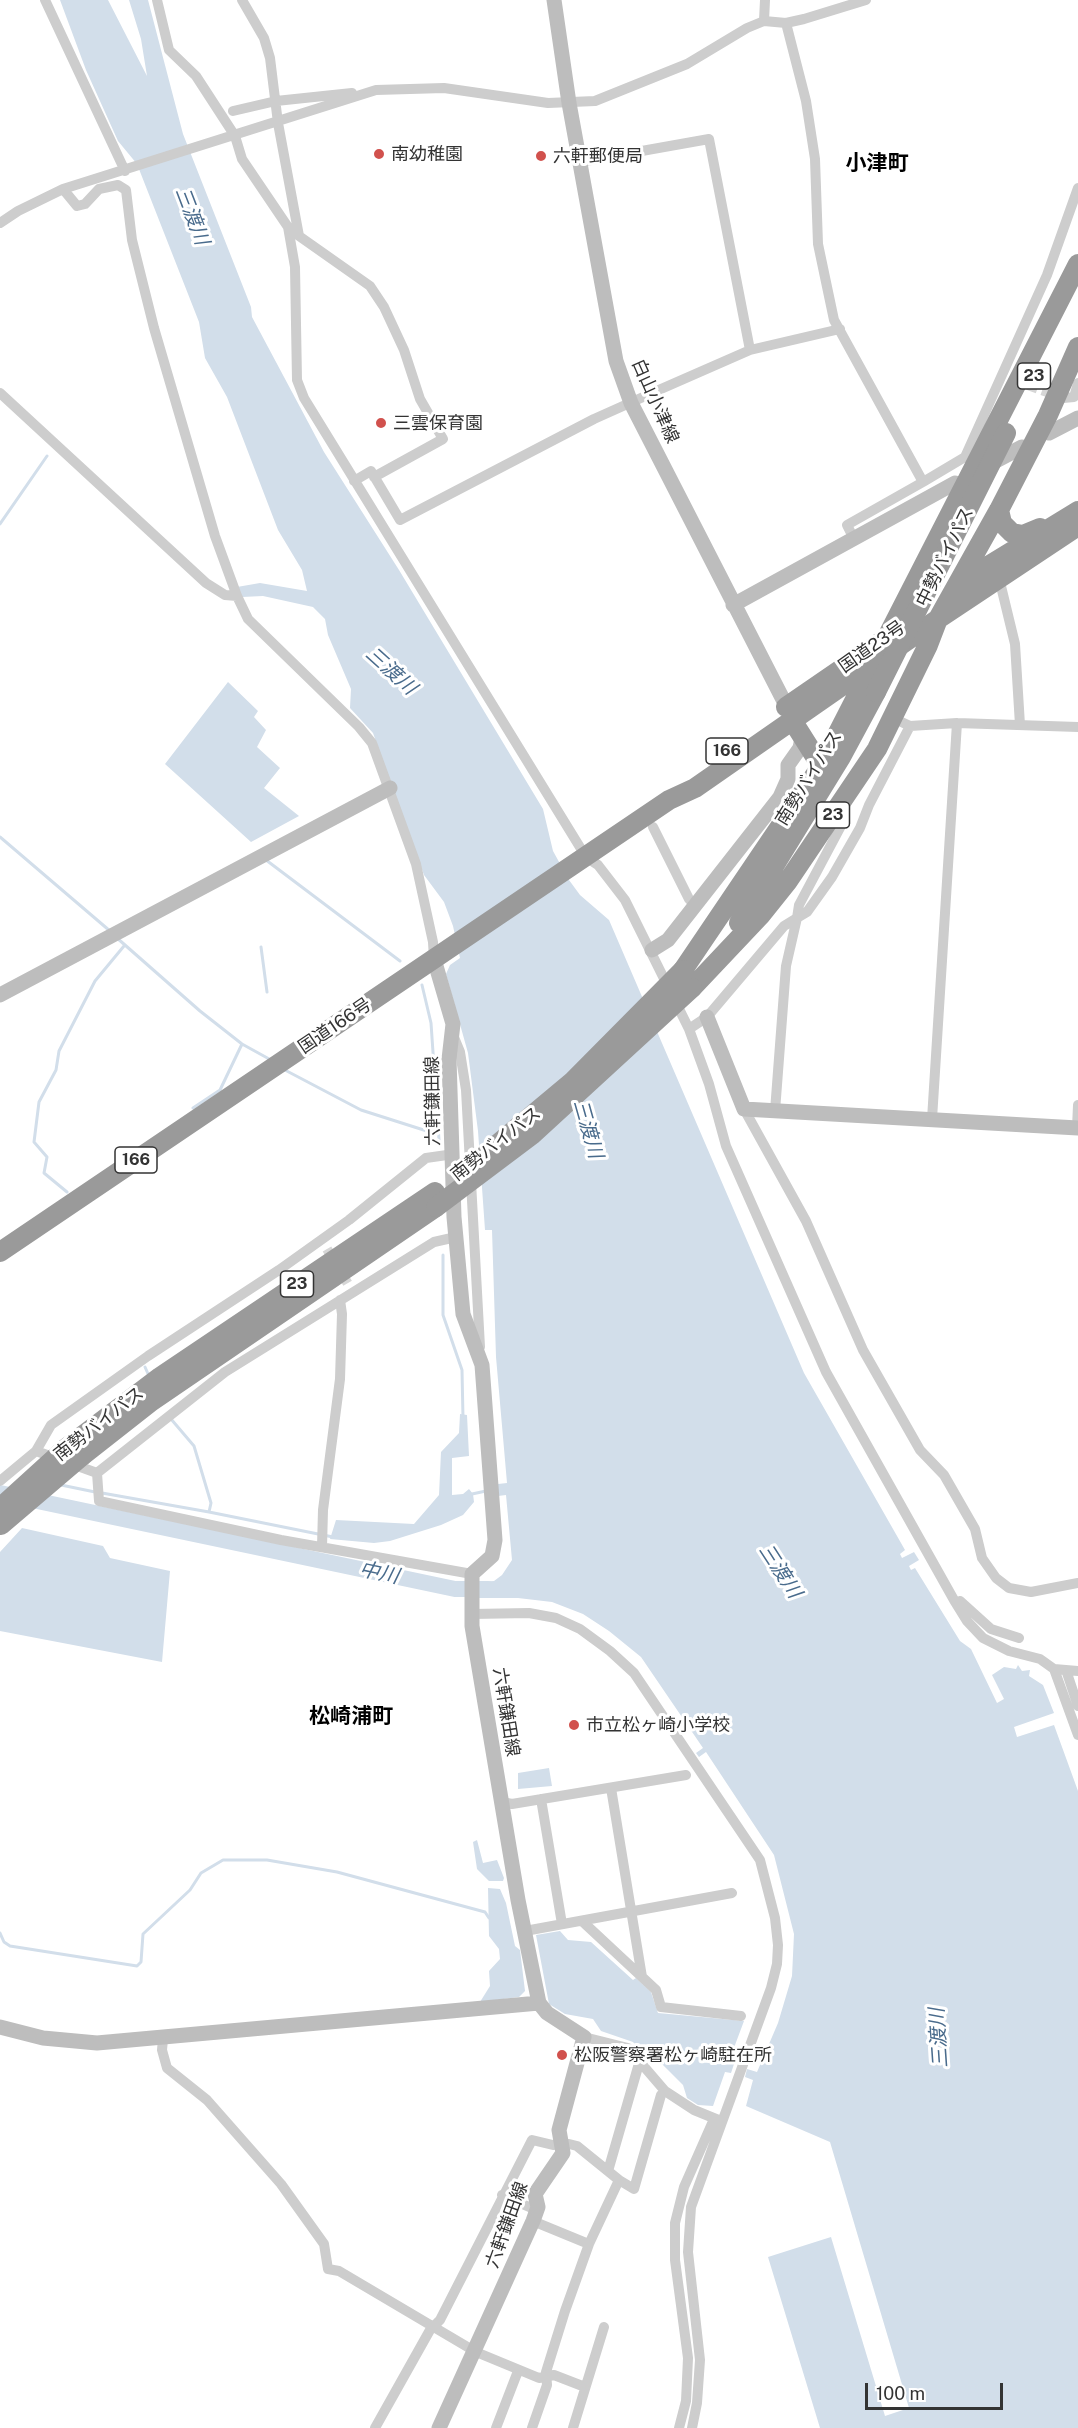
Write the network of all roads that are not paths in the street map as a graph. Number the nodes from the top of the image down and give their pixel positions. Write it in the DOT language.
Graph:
graph roads {
  1 [pos="45,0"];
  2 [pos="157,0"];
  3 [pos="242,0"];
  4 [pos="554,0"];
  5 [pos="765,0"];
  6 [pos="866,0"];
  7 [pos="764,21"];
  8 [pos="786,23"];
  9 [pos="376,90"];
  10 [pos="276,100"];
  11 [pos="569,103"];
  12 [pos="233,111"];
  13 [pos="278,123"];
  14 [pos="235,136"];
  15 [pos="580,162"];
  16 [pos="128,170"];
  17 [pos="1078,188"];
  18 [pos="63,189"];
  19 [pos="0,223"];
  20 [pos="1078,264"];
  21 [pos="1078,275"];
  22 [pos="840,329"];
  23 [pos="1078,347"];
  24 [pos="750,350"];
  25 [pos="1002,376"];
  26 [pos="1014,380"];
  27 [pos="1078,390"];
  28 [pos="0,393"];
  29 [pos="1063,398"];
  30 [pos="631,403"];
  31 [pos="1078,418"];
  32 [pos="1049,433"];
  33 [pos="1022,447"];
  34 [pos="985,466"];
  35 [pos="374,477"];
  36 [pos="354,481"];
  37 [pos="923,482"];
  38 [pos="954,483"];
  39 [pos="999,510"];
  40 [pos="1078,511"];
  41 [pos="1078,526"];
  42 [pos="854,539"];
  43 [pos="991,583"];
  44 [pos="954,587"];
  45 [pos="237,596"];
  46 [pos="733,605"];
  47 [pos="938,619"];
  48 [pos="889,636"];
  49 [pos="928,645"];
  50 [pos="873,665"];
  51 [pos="790,713"];
  52 [pos="901,722"];
  53 [pos="957,723"];
  54 [pos="1020,725"];
  55 [pos="1078,727"];
  56 [pos="802,738"];
  57 [pos="793,758"];
  58 [pos="819,763"];
  59 [pos="390,788"];
  60 [pos="844,798"];
  61 [pos="653,827"];
  62 [pos="586,857"];
  63 [pos="696,906"];
  64 [pos="797,918"];
  65 [pos="652,950"];
  66 [pos="434,959"];
  67 [pos="688,980"];
  68 [pos="0,995"];
  69 [pos="668,1009"];
  70 [pos="707,1017"];
  71 [pos="689,1029"];
  72 [pos="452,1035"];
  73 [pos="1078,1105"];
  74 [pos="744,1109"];
  75 [pos="776,1111"];
  76 [pos="932,1119"];
  77 [pos="1077,1128"];
  78 [pos="454,1154"];
  79 [pos="435,1199"];
  80 [pos="456,1237"];
  81 [pos="0,1252"];
  82 [pos="339,1300"];
  83 [pos="195,1327"];
  84 [pos="216,1358"];
  85 [pos="482,1365"];
  86 [pos="36,1452"];
  87 [pos="97,1473"];
  88 [pos="6,1476"];
  89 [pos="0,1520"];
  90 [pos="322,1539"];
  91 [pos="472,1574"];
  92 [pos="1078,1583"];
  93 [pos="954,1600"];
  94 [pos="471,1608"];
  95 [pos="1019,1638"];
  96 [pos="1060,1669"];
  97 [pos="1078,1671"];
  98 [pos="1078,1706"];
  99 [pos="1078,1735"];
  100 [pos="686,1775"];
  101 [pos="610,1788"];
  102 [pos="541,1799"];
  103 [pos="502,1802"];
  104 [pos="732,1893"];
  105 [pos="631,1912"];
  106 [pos="582,1921"];
  107 [pos="562,1924"];
  108 [pos="527,1935"];
  109 [pos="642,1977"];
  110 [pos="539,1999"];
  111 [pos="741,2016"];
  112 [pos="0,2026"];
  113 [pos="584,2037"];
  114 [pos="163,2039"];
  115 [pos="640,2060"];
  116 [pos="665,2091"];
  117 [pos="718,2120"];
  118 [pos="562,2144"];
  119 [pos="608,2171"];
  120 [pos="620,2181"];
  121 [pos="502,2195"];
  122 [pos="535,2216"];
  123 [pos="589,2244"];
  124 [pos="435,2327"];
  125 [pos="604,2327"];
  126 [pos="476,2352"];
  127 [pos="518,2371"];
  128 [pos="547,2377"];
  129 [pos="585,2387"];
  130 [pos="375,2428"];
  131 [pos="439,2428"];
  132 [pos="496,2428"];
  133 [pos="532,2428"];
  134 [pos="573,2428"];
  135 [pos="679,2428"];
  136 [pos="692,2428"];
  1 -- 16 [label="street"];
  2 -- 14 [label="street"];
  3 -- 10 [label="street"];
  4 -- 11 [label="main road, 白山小津線"];
  5 -- 7 [label="street"];
  6 -- 8 [label="street"];
  7 -- 8 [label="street"];
  7 -- 11 [label="street"];
  8 -- 22 [label="street"];
  9 -- 10 [label="street"];
  9 -- 11 [label="street"];
  9 -- 13 [label="street"];
  10 -- 12 [label="street"];
  10 -- 13 [label="street"];
  11 -- 15 [label="main road, 白山小津線"];
  13 -- 14 [label="street"];
  13 -- 35 [label="street"];
  14 -- 16 [label="street"];
  14 -- 36 [label="street"];
  15 -- 24 [label="street"];
  15 -- 30 [label="main road, 白山小津線"];
  16 -- 18 [label="street"];
  17 -- 25 [label="street"];
  18 -- 19 [label="street"];
  18 -- 45 [label="street"];
  20 -- 48 [label="highway, 23"];
  21 -- 67 [label="highway, 中勢バイパス / 23, bridge"];
  22 -- 24 [label="street"];
  22 -- 37 [label="street"];
  23 -- 39 [label="highway, 23"];
  24 -- 30 [label="street"];
  25 -- 26 [label="street"];
  25 -- 37 [label="street"];
  27 -- 29 [label="street"];
  28 -- 45 [label="street"];
  30 -- 35 [label="street"];
  30 -- 46 [label="main road, 白山小津線"];
  31 -- 32 [label="main road"];
  33 -- 34 [label="main road"];
  35 -- 36 [label="street"];
  36 -- 62 [label="street"];
  37 -- 42 [label="street"];
  38 -- 42 [label="main road"];
  39 -- 40 [label="highway"];
  39 -- 44 [label="highway, 23"];
  40 -- 44 [label="highway, 国道23号 / 23"];
  41 -- 43 [label="highway, 国道23号 / 23"];
  42 -- 46 [label="main road"];
  43 -- 47 [label="highway, 国道23号 / 23"];
  43 -- 49 [label="highway, 23"];
  43 -- 54 [label="street"];
  44 -- 47 [label="highway, 23"];
  44 -- 48 [label="highway, 国道23号 / 23"];
  45 -- 59 [label="street"];
  46 -- 51 [label="main road, 白山小津線"];
  47 -- 49 [label="highway, 23"];
  47 -- 50 [label="highway, 国道23号 / 23"];
  48 -- 50 [label="highway, 23"];
  48 -- 51 [label="highway, 国道23号 / 23"];
  49 -- 52 [label="highway, 23"];
  50 -- 51 [label="highway, 国道23号 / 23"];
  50 -- 58 [label="highway, 南勢バイパス / 23"];
  51 -- 56 [label="highway"];
  51 -- 62 [label="highway, 国道166号 / 166"];
  52 -- 53 [label="street"];
  52 -- 60 [label="highway, 23"];
  52 -- 64 [label="street"];
  53 -- 54 [label="street"];
  53 -- 76 [label="street"];
  54 -- 55 [label="street"];
  56 -- 57 [label="main road"];
  56 -- 58 [label="highway"];
  57 -- 58 [label="main road"];
  57 -- 63 [label="main road"];
  58 -- 67 [label="highway, 南勢バイパス / 23"];
  59 -- 66 [label="street"];
  59 -- 68 [label="main road"];
  60 -- 64 [label="street"];
  60 -- 67 [label="highway, 23"];
  61 -- 63 [label="street"];
  62 -- 65 [label="street"];
  62 -- 66 [label="highway, 国道166号 / 166"];
  63 -- 65 [label="main road"];
  64 -- 70 [label="street"];
  64 -- 75 [label="street"];
  65 -- 71 [label="street"];
  66 -- 72 [label="main road, 六軒鎌田線"];
  66 -- 81 [label="highway, 国道166号 / 166"];
  67 -- 69 [label="highway, 中勢バイパス / 23, bridge"];
  67 -- 79 [label="highway, 南勢バイパス / 23, bridge"];
  69 -- 79 [label="highway, 南勢バイパス / 23, bridge"];
  70 -- 71 [label="street"];
  70 -- 74 [label="main road"];
  71 -- 93 [label="street"];
  72 -- 78 [label="main road, 六軒鎌田線"];
  72 -- 85 [label="street"];
  73 -- 77 [label="street"];
  74 -- 75 [label="main road"];
  74 -- 92 [label="street"];
  75 -- 76 [label="main road"];
  76 -- 77 [label="main road"];
  78 -- 80 [label="main road, 六軒鎌田線"];
  78 -- 83 [label="street"];
  79 -- 84 [label="highway, 南勢バイパス / 23"];
  80 -- 82 [label="street"];
  80 -- 85 [label="main road, 六軒鎌田線"];
  82 -- 84 [label="street"];
  82 -- 90 [label="street"];
  83 -- 84 [label="street"];
  83 -- 86 [label="street"];
  84 -- 87 [label="street"];
  84 -- 89 [label="highway, 南勢バイパス / 23, bridge"];
  85 -- 91 [label="main road, 六軒鎌田線"];
  86 -- 87 [label="street"];
  86 -- 88 [label="street"];
  87 -- 90 [label="street"];
  90 -- 91 [label="street"];
  91 -- 94 [label="main road, 六軒鎌田線"];
  93 -- 95 [label="street"];
  93 -- 96 [label="street"];
  94 -- 103 [label="main road, 六軒鎌田線"];
  94 -- 117 [label="street"];
  96 -- 97 [label="street"];
  96 -- 98 [label="street"];
  96 -- 99 [label="street"];
  100 -- 101 [label="street"];
  101 -- 102 [label="street"];
  101 -- 105 [label="street"];
  102 -- 103 [label="street"];
  102 -- 107 [label="street"];
  103 -- 108 [label="main road, 六軒鎌田線"];
  104 -- 105 [label="street"];
  105 -- 106 [label="street"];
  105 -- 109 [label="street"];
  106 -- 107 [label="street"];
  106 -- 109 [label="street"];
  107 -- 108 [label="street"];
  108 -- 110 [label="main road, 六軒鎌田線"];
  109 -- 111 [label="street"];
  110 -- 113 [label="main road"];
  110 -- 114 [label="main road"];
  112 -- 114 [label="main road"];
  113 -- 115 [label="street"];
  113 -- 118 [label="main road, 六軒鎌田線"];
  114 -- 124 [label="street"];
  115 -- 116 [label="street"];
  115 -- 119 [label="street"];
  116 -- 117 [label="street"];
  116 -- 120 [label="street"];
  117 -- 135 [label="street"];
  117 -- 136 [label="street"];
  118 -- 119 [label="street"];
  118 -- 121 [label="street"];
  118 -- 122 [label="main road, 六軒鎌田線"];
  119 -- 120 [label="street"];
  120 -- 123 [label="street"];
  121 -- 122 [label="street"];
  121 -- 124 [label="street"];
  122 -- 123 [label="street"];
  122 -- 126 [label="main road, 六軒鎌田線"];
  123 -- 128 [label="street"];
  124 -- 126 [label="street"];
  124 -- 130 [label="street"];
  125 -- 129 [label="street"];
  126 -- 127 [label="street"];
  126 -- 131 [label="main road, 六軒鎌田線"];
  127 -- 128 [label="street"];
  127 -- 132 [label="street"];
  128 -- 129 [label="street"];
  128 -- 133 [label="street"];
  129 -- 134 [label="street"];
}
